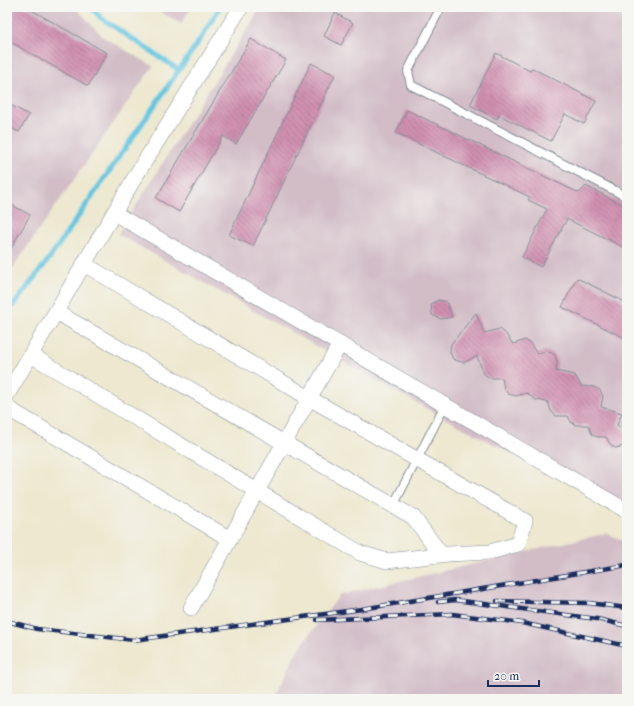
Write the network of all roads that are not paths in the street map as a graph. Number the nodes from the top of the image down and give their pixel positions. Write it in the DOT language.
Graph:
graph roads {
  1 [pos="241,7"];
  2 [pos="441,7"];
  3 [pos="627,197"];
  4 [pos="114,213"];
  5 [pos="84,264"];
  6 [pos="56,312"];
  7 [pos="340,344"];
  8 [pos="30,355"];
  9 [pos="7,395"];
  10 [pos="309,398"];
  11 [pos="444,405"];
  12 [pos="7,408"];
  13 [pos="284,443"];
  14 [pos="417,459"];
  15 [pos="257,491"];
  16 [pos="393,506"];
  17 [pos="627,511"];
  18 [pos="230,539"];
  19 [pos="441,554"];
  20 [pos="191,608"];
  1 -- 4 [label="street"];
  2 -- 3 [label="lane"];
  4 -- 5 [label="street"];
  4 -- 7 [label="street"];
  5 -- 6 [label="street"];
  5 -- 10 [label="street"];
  6 -- 8 [label="street"];
  6 -- 13 [label="street"];
  7 -- 10 [label="street"];
  7 -- 11 [label="street"];
  8 -- 9 [label="street"];
  8 -- 15 [label="street"];
  10 -- 13 [label="street"];
  10 -- 14 [label="street"];
  11 -- 14 [label="lane"];
  11 -- 17 [label="street"];
  12 -- 18 [label="street"];
  13 -- 15 [label="street"];
  13 -- 16 [label="street"];
  14 -- 16 [label="lane"];
  14 -- 19 [label="street"];
  15 -- 18 [label="street"];
  15 -- 19 [label="street"];
  16 -- 19 [label="street"];
  18 -- 20 [label="street"];
}
